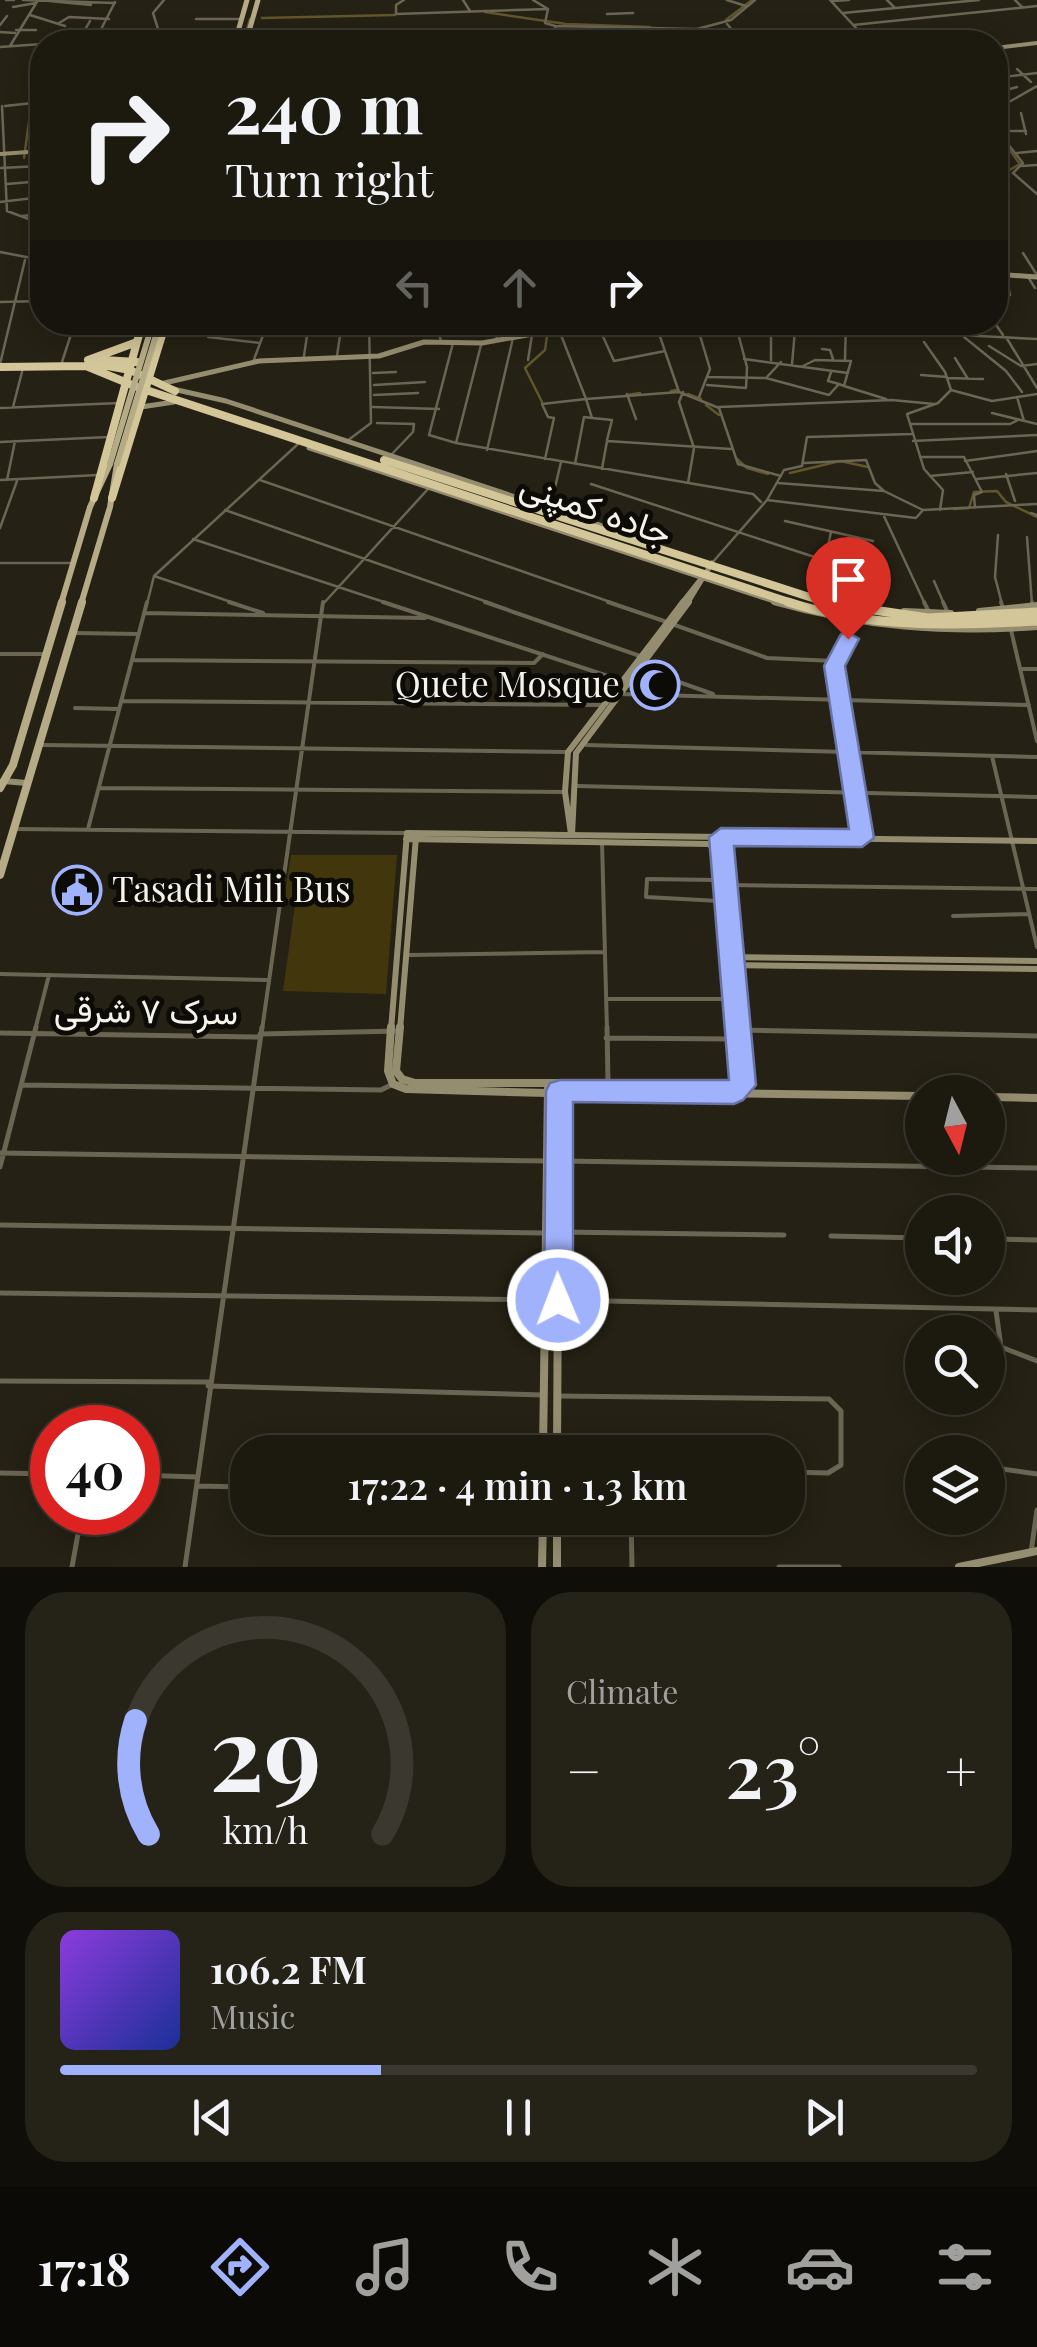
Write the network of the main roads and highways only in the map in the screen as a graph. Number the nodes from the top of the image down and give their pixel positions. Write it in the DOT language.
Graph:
graph roads {
  1 [pos="247,0"];
  2 [pos="258,0"];
  3 [pos="238,30"];
  4 [pos="249,30"];
  5 [pos="139,335"];
  6 [pos="155,335"];
  7 [pos="157,335"];
  8 [pos="137,342"];
  9 [pos="82,361"];
  10 [pos="133,361"];
  11 [pos="0,365"];
  12 [pos="130,370"];
  13 [pos="151,373"];
  14 [pos="126,382"];
  15 [pos="146,389"];
  16 [pos="114,464"];
  17 [pos="111,502"];
  18 [pos="92,503"];
  19 [pos="706,571"];
  20 [pos="69,577"];
  21 [pos="90,578"];
  22 [pos="1035,608"];
  23 [pos="1037,624"];
  24 [pos="13,764"];
  25 [pos="32,765"];
  26 [pos="1,784"];
  27 [pos="0,875"];
  1 -- 3 [label="main road"];
  2 -- 4 [label="main road"];
  5 -- 8 [label="highway"];
  6 -- 16 [label="main road, bridge"];
  7 -- 13 [label="highway"];
  8 -- 9 [label="highway"];
  8 -- 10 [label="highway"];
  9 -- 10 [label="highway"];
  9 -- 11 [label="highway"];
  9 -- 12 [label="highway"];
  10 -- 12 [label="highway"];
  10 -- 13 [label="highway"];
  11 -- 14 [label="highway, جاده کمپنی"];
  12 -- 13 [label="highway"];
  12 -- 14 [label="highway"];
  13 -- 15 [label="highway"];
  13 -- 19 [label="highway, جاده کمپنی"];
  14 -- 15 [label="highway, جاده کمپنی"];
  14 -- 18 [label="highway"];
  15 -- 17 [label="highway"];
  15 -- 19 [label="highway, جاده کمپنی"];
  16 -- 17 [label="main road"];
  16 -- 18 [label="main road"];
  17 -- 18 [label="main road"];
  17 -- 21 [label="main road"];
  18 -- 20 [label="main road"];
  19 -- 22 [label="highway, جاده کمپنی"];
  19 -- 23 [label="highway, جاده کمپنی"];
  20 -- 21 [label="main road"];
  20 -- 24 [label="main road"];
  21 -- 25 [label="main road"];
  24 -- 25 [label="main road"];
  24 -- 26 [label="main road"];
  25 -- 27 [label="main road"];
}
